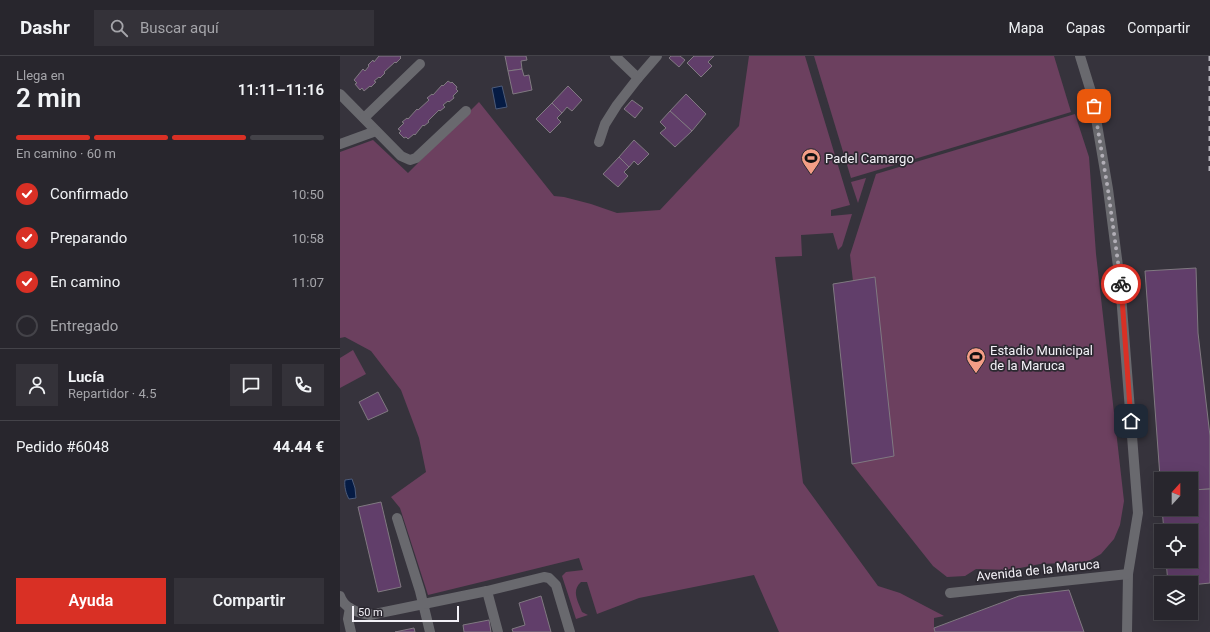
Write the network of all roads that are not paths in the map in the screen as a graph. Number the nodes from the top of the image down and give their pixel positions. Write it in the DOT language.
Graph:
graph roads {
  1 [pos="615,56"];
  2 [pos="657,56"];
  3 [pos="1080,56"];
  4 [pos="420,64"];
  5 [pos="638,78"];
  6 [pos="340,94"];
  7 [pos="466,111"];
  8 [pos="364,118"];
  9 [pos="376,131"];
  10 [pos="599,142"];
  11 [pos="340,144"];
  12 [pos="398,518"];
  13 [pos="1128,574"];
  14 [pos="488,591"];
  15 [pos="950,593"];
  16 [pos="343,602"];
  17 [pos="424,605"];
  18 [pos="351,632"];
  19 [pos="430,632"];
  20 [pos="498,632"];
  21 [pos="570,632"];
  22 [pos="1127,632"];
  1 -- 5 [label="street"];
  2 -- 5 [label="street"];
  3 -- 13 [label="street"];
  4 -- 8 [label="street"];
  5 -- 10 [label="street"];
  6 -- 8 [label="street"];
  7 -- 9 [label="street"];
  8 -- 9 [label="street"];
  9 -- 11 [label="street"];
  12 -- 17 [label="street"];
  13 -- 15 [label="street, Avenida de la Maruca"];
  13 -- 22 [label="street"];
  14 -- 17 [label="street"];
  14 -- 20 [label="street"];
  14 -- 21 [label="street"];
  16 -- 17 [label="street"];
  16 -- 18 [label="street"];
  17 -- 19 [label="street"];
}
